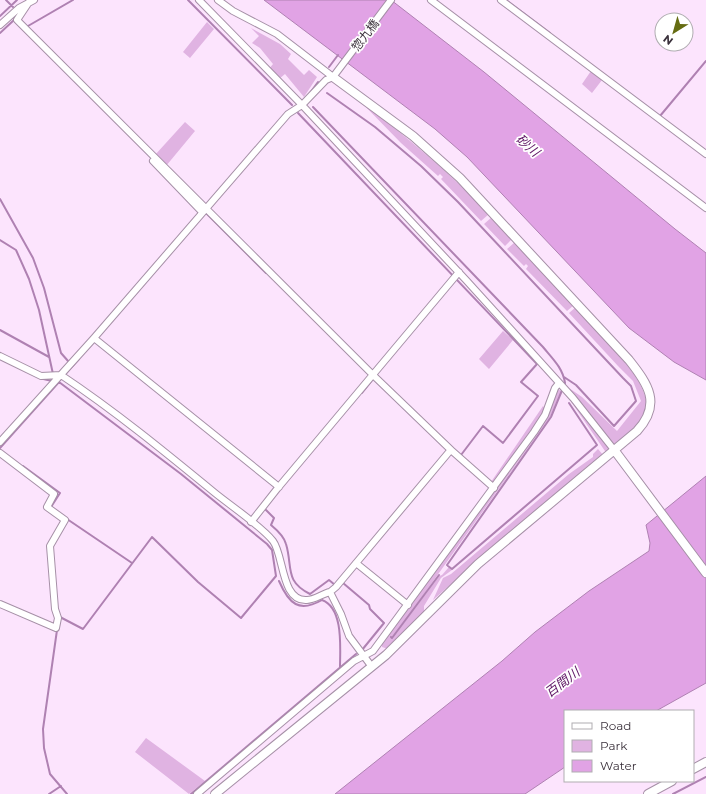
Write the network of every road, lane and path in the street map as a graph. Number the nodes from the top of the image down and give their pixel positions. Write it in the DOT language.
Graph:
graph roads {
  1 [pos="199,0"];
  2 [pos="218,0"];
  3 [pos="391,0"];
  4 [pos="431,0"];
  5 [pos="501,0"];
  6 [pos="31,1"];
  7 [pos="0,25"];
  8 [pos="336,74"];
  9 [pos="302,105"];
  10 [pos="706,154"];
  11 [pos="153,161"];
  12 [pos="706,208"];
  13 [pos="204,210"];
  14 [pos="456,275"];
  15 [pos="95,339"];
  16 [pos="0,356"];
  17 [pos="373,375"];
  18 [pos="63,376"];
  19 [pos="562,386"];
  20 [pos="0,442"];
  21 [pos="615,451"];
  22 [pos="449,452"];
  23 [pos="0,453"];
  24 [pos="277,488"];
  25 [pos="494,488"];
  26 [pos="251,522"];
  27 [pos="357,564"];
  28 [pos="706,573"];
  29 [pos="330,592"];
  30 [pos="0,604"];
  31 [pos="408,605"];
  32 [pos="364,657"];
  33 [pos="372,667"];
  34 [pos="706,762"];
  35 [pos="694,768"];
  36 [pos="670,782"];
  37 [pos="197,794"];
  38 [pos="215,794"];
  39 [pos="648,794"];
  1 -- 9 [label="street"];
  2 -- 8 [label="street"];
  3 -- 8 [label="street, 惣九橋"];
  4 -- 12 [label="street"];
  5 -- 10 [label="street"];
  6 -- 7 [label="street"];
  6 -- 13 [label="street"];
  8 -- 9 [label="street, 惣九橋"];
  8 -- 21 [label="street"];
  9 -- 13 [label="street, 惣九橋"];
  9 -- 14 [label="street"];
  11 -- 13 [label="street"];
  13 -- 15 [label="street, 惣九橋"];
  13 -- 17 [label="street"];
  14 -- 17 [label="street"];
  14 -- 19 [label="street"];
  15 -- 18 [label="street, 惣九橋"];
  15 -- 24 [label="street"];
  16 -- 18 [label="street"];
  17 -- 24 [label="street"];
  17 -- 25 [label="street"];
  18 -- 20 [label="street, 惣九橋"];
  18 -- 26 [label="street"];
  19 -- 21 [label="street"];
  19 -- 25 [label="street"];
  21 -- 28 [label="street"];
  21 -- 33 [label="street"];
  22 -- 27 [label="street"];
  23 -- 30 [label="street"];
  24 -- 26 [label="street"];
  25 -- 31 [label="street"];
  26 -- 29 [label="street"];
  27 -- 29 [label="street"];
  27 -- 31 [label="street"];
  29 -- 32 [label="street"];
  31 -- 32 [label="street"];
  32 -- 33 [label="street"];
  32 -- 37 [label="street"];
  33 -- 38 [label="street"];
  34 -- 35 [label="street"];
  36 -- 39 [label="street"];
}
